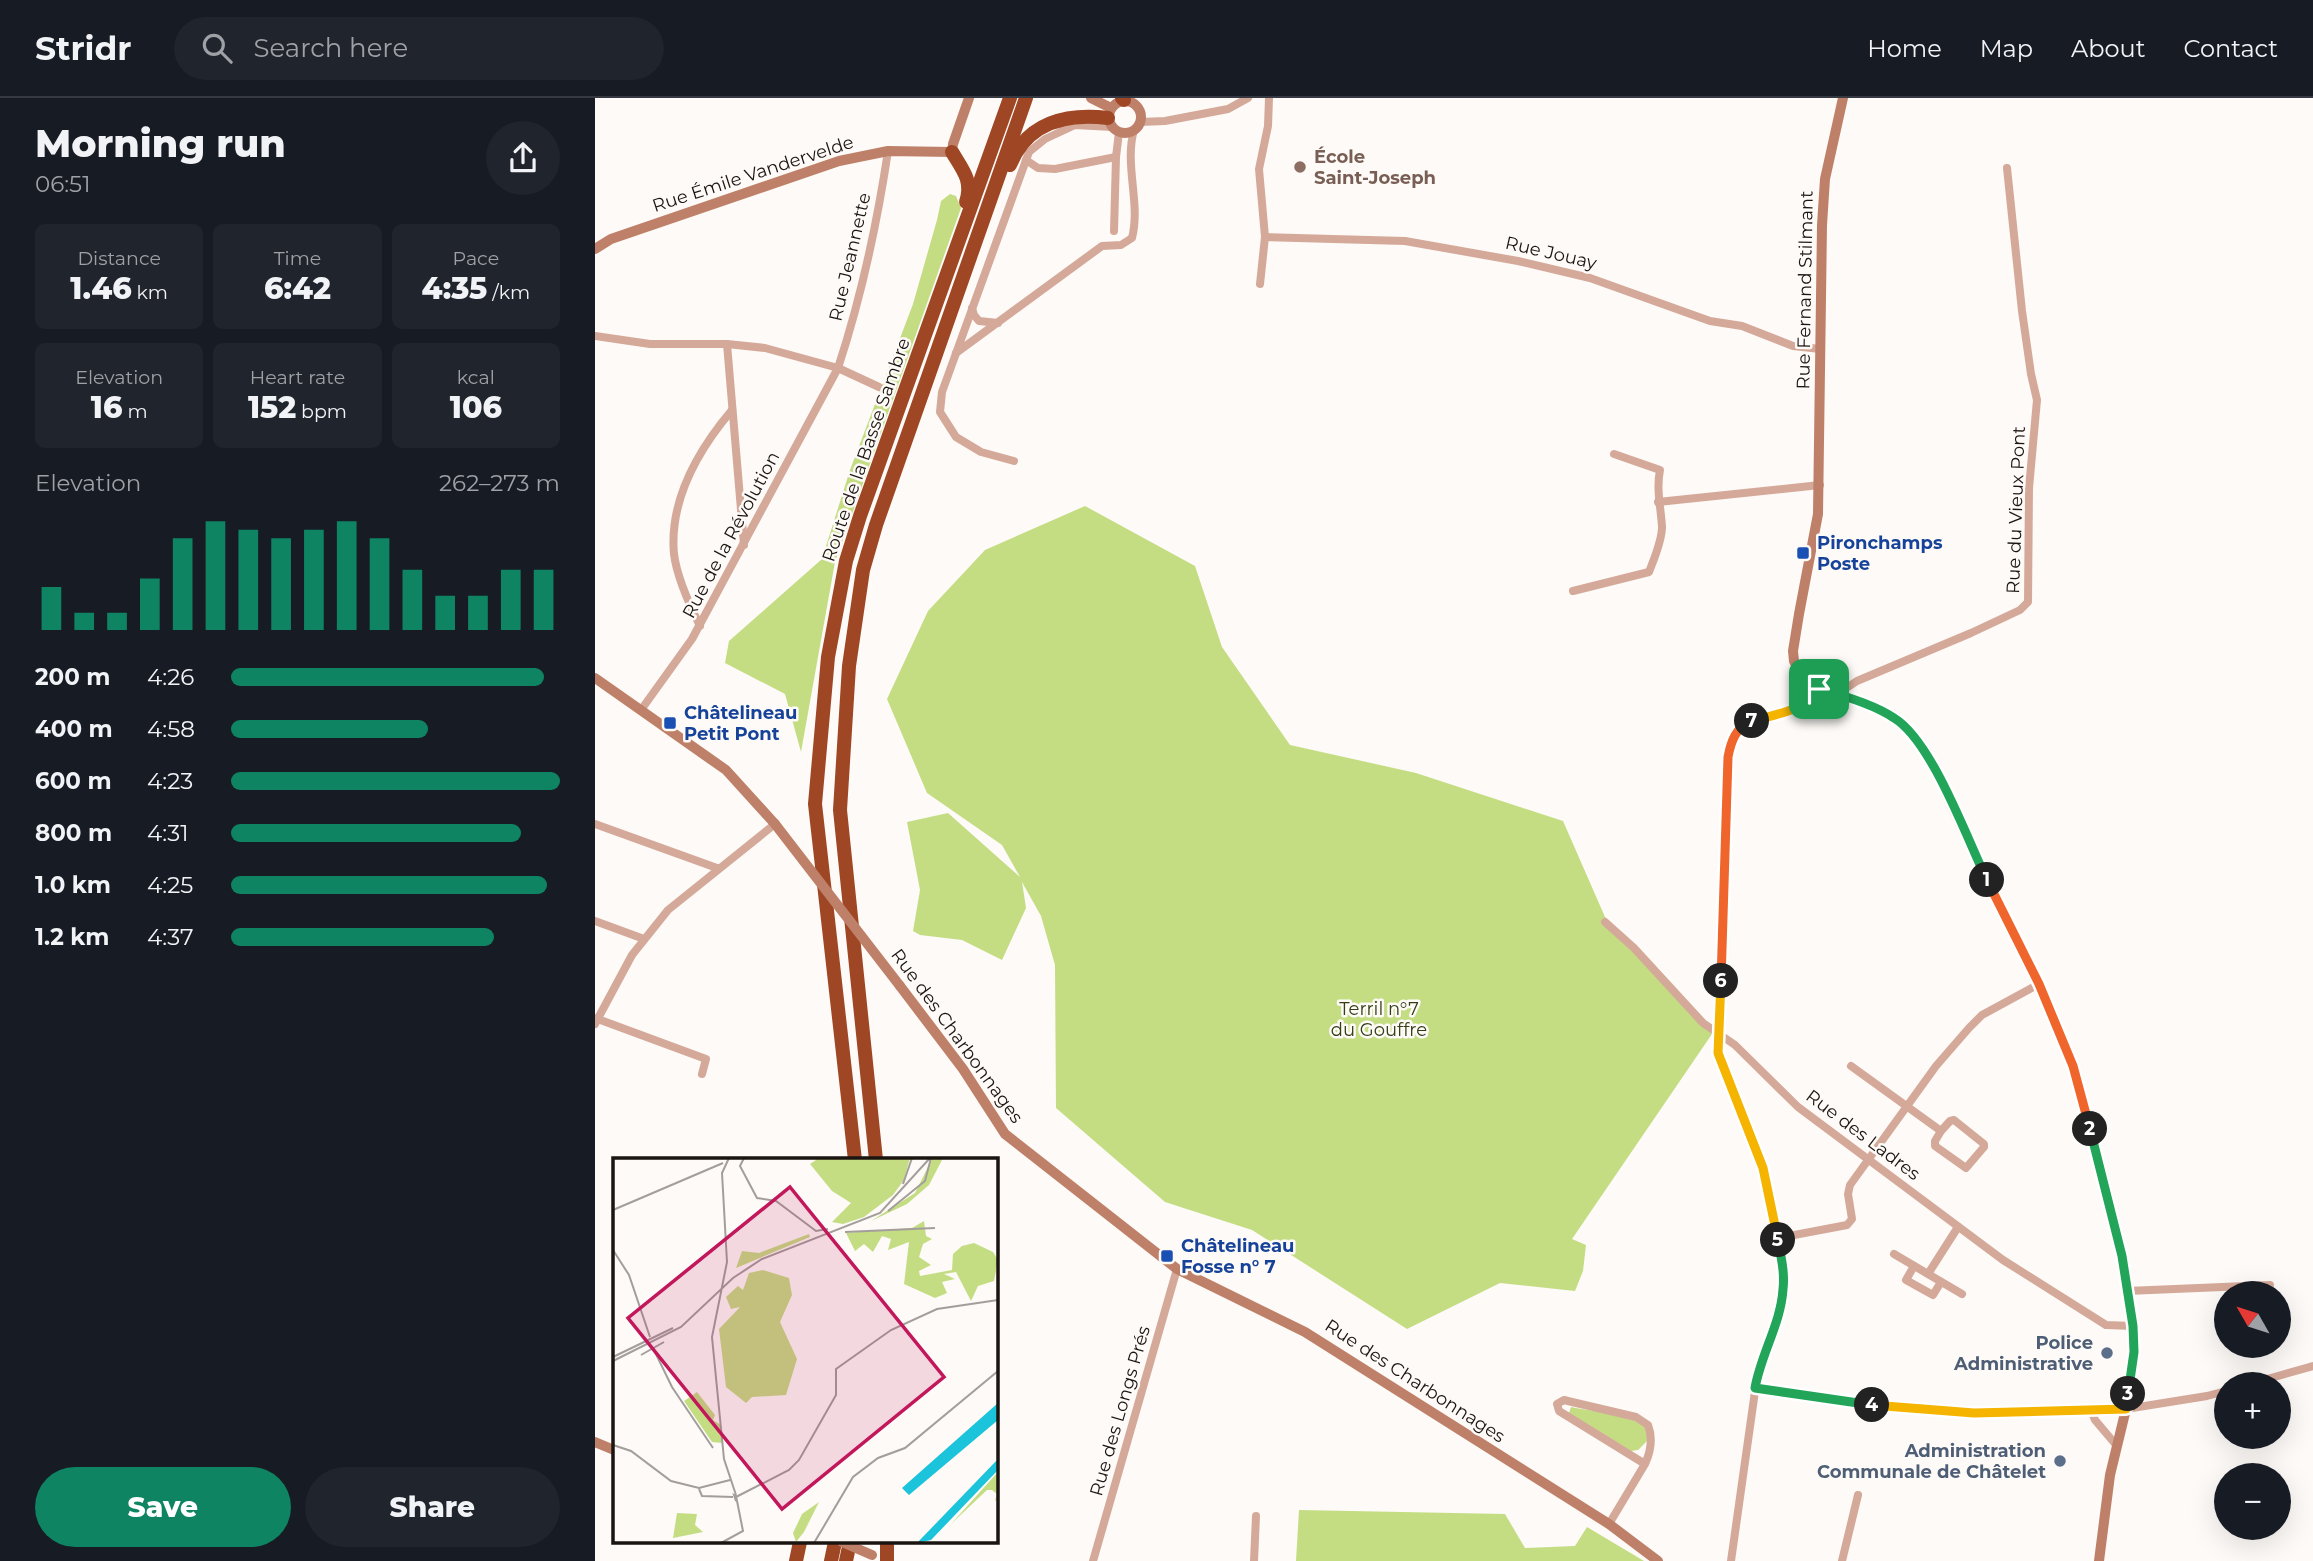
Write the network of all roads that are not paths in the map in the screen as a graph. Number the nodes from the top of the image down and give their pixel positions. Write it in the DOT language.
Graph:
graph roads {
  1 [pos="969,98"];
  2 [pos="1010,98"];
  3 [pos="1026,98"];
  4 [pos="1091,98"];
  5 [pos="1145,98"];
  6 [pos="1248,98"];
  7 [pos="1269,98"];
  8 [pos="1843,98"];
  9 [pos="1126,99"];
  10 [pos="1112,121"];
  11 [pos="1138,121"];
  12 [pos="887,151"];
  13 [pos="953,152"];
  14 [pos="1116,157"];
  15 [pos="1026,160"];
  16 [pos="2007,168"];
  17 [pos="1114,231"];
  18 [pos="1265,237"];
  19 [pos="976,243"];
  20 [pos="595,249"];
  21 [pos="944,283"];
  22 [pos="1260,284"];
  23 [pos="972,307"];
  24 [pos="998,323"];
  25 [pos="595,336"];
  26 [pos="727,344"];
  27 [pos="1820,349"];
  28 [pos="956,353"];
  29 [pos="838,368"];
  30 [pos="879,387"];
  31 [pos="732,410"];
  32 [pos="1614,454"];
  33 [pos="1014,461"];
  34 [pos="1819,485"];
  35 [pos="1658,502"];
  36 [pos="744,545"];
  37 [pos="1573,591"];
  38 [pos="700,626"];
  39 [pos="595,678"];
  40 [pos="1819,689"];
  41 [pos="1841,696"];
  42 [pos="641,710"];
  43 [pos="595,824"];
  44 [pos="775,824"];
  45 [pos="717,868"];
  46 [pos="595,921"];
  47 [pos="1605,922"];
  48 [pos="644,939"];
  49 [pos="2039,984"];
  50 [pos="596,1020"];
  51 [pos="1717,1033"];
  52 [pos="1851,1066"];
  53 [pos="702,1074"];
  54 [pos="1907,1106"];
  55 [pos="1941,1131"];
  56 [pos="855,1158"];
  57 [pos="876,1158"];
  58 [pos="1868,1159"];
  59 [pos="1958,1227"];
  60 [pos="1778,1238"];
  61 [pos="1894,1255"];
  62 [pos="1914,1266"];
  63 [pos="1177,1269"];
  64 [pos="1928,1274"];
  65 [pos="1941,1282"];
  66 [pos="2214,1287"];
  67 [pos="2127,1291"];
  68 [pos="1962,1294"];
  69 [pos="2133,1326"];
  70 [pos="2313,1366"];
  71 [pos="2291,1372"];
  72 [pos="1755,1388"];
  73 [pos="2214,1394"];
  74 [pos="2126,1409"];
  75 [pos="2091,1410"];
  76 [pos="595,1442"];
  77 [pos="2117,1446"];
  78 [pos="613,1450"];
  79 [pos="1645,1464"];
  80 [pos="1858,1495"];
  81 [pos="1256,1516"];
  82 [pos="1609,1524"];
  83 [pos="847,1544"];
  84 [pos="886,1561"];
  85 [pos="1093,1561"];
  86 [pos="1254,1561"];
  87 [pos="1658,1561"];
  88 [pos="1731,1561"];
  89 [pos="1842,1561"];
  90 [pos="2099,1561"];
  1 -- 13 [label="street"];
  2 -- 21 [label="highway, Route de la Basse Sambre"];
  3 -- 19 [label="highway, Route de la Basse Sambre"];
  4 -- 10 [label="street"];
  5 -- 11 [label="street"];
  6 -- 11 [label="street"];
  7 -- 18 [label="street"];
  8 -- 27 [label="street, Rue Fernand Stilmant"];
  9 -- 10 [label="street"];
  9 -- 11 [label="street"];
  10 -- 11 [label="street"];
  10 -- 14 [label="street"];
  10 -- 15 [label="street"];
  10 -- 19 [label="highway"];
  11 -- 24 [label="street"];
  12 -- 13 [label="street, Rue Émile Vandervelde"];
  12 -- 20 [label="street, Rue Émile Vandervelde"];
  12 -- 29 [label="street, Rue Jeannette"];
  13 -- 21 [label="highway"];
  14 -- 15 [label="street"];
  14 -- 17 [label="street"];
  15 -- 23 [label="street"];
  16 -- 41 [label="street, Rue du Vieux Pont"];
  18 -- 22 [label="street"];
  18 -- 27 [label="street, Rue Jouay"];
  19 -- 57 [label="highway, Route de la Basse Sambre"];
  21 -- 56 [label="highway, Route de la Basse Sambre"];
  23 -- 24 [label="street"];
  23 -- 28 [label="street"];
  24 -- 28 [label="street"];
  25 -- 26 [label="street"];
  26 -- 29 [label="street"];
  26 -- 31 [label="street"];
  27 -- 34 [label="street, Rue Fernand Stilmant"];
  28 -- 33 [label="street"];
  29 -- 30 [label="street"];
  29 -- 36 [label="street, Rue de la Révolution"];
  31 -- 36 [label="street"];
  31 -- 38 [label="street"];
  32 -- 35 [label="street"];
  34 -- 35 [label="street"];
  34 -- 40 [label="street, Rue Fernand Stilmant"];
  35 -- 37 [label="street"];
  36 -- 38 [label="street, Rue de la Révolution"];
  38 -- 42 [label="street, Rue de la Révolution"];
  39 -- 42 [label="street, Rue des Charbonnages"];
  40 -- 41 [label="street"];
  40 -- 51 [label="street"];
  41 -- 49 [label="street"];
  42 -- 44 [label="street, Rue des Charbonnages"];
  43 -- 45 [label="street"];
  44 -- 45 [label="street"];
  44 -- 63 [label="street, Rue des Charbonnages, bridge"];
  45 -- 48 [label="street"];
  46 -- 48 [label="street"];
  47 -- 51 [label="street, Rue des Ladres"];
  48 -- 50 [label="street"];
  49 -- 54 [label="street"];
  49 -- 67 [label="street"];
  50 -- 53 [label="street"];
  51 -- 58 [label="street, Rue des Ladres"];
  51 -- 60 [label="street"];
  52 -- 54 [label="street"];
  54 -- 55 [label="street"];
  54 -- 58 [label="street"];
  55 -- 55 [label="street"];
  58 -- 59 [label="street, Rue des Ladres"];
  58 -- 60 [label="street"];
  59 -- 64 [label="street"];
  59 -- 69 [label="street, Rue des Ladres"];
  60 -- 72 [label="street"];
  61 -- 62 [label="street"];
  62 -- 64 [label="street"];
  62 -- 65 [label="street"];
  63 -- 82 [label="street, Rue des Charbonnages"];
  63 -- 85 [label="street, Rue des Longs Prés"];
  64 -- 65 [label="street"];
  65 -- 68 [label="street"];
  66 -- 67 [label="street"];
  67 -- 69 [label="street"];
  69 -- 74 [label="street"];
  70 -- 71 [label="street"];
  72 -- 75 [label="street"];
  72 -- 88 [label="street"];
  73 -- 74 [label="street"];
  74 -- 75 [label="street"];
  74 -- 77 [label="street"];
  75 -- 77 [label="street"];
  76 -- 78 [label="street"];
  77 -- 90 [label="street"];
  79 -- 79 [label="street"];
  79 -- 82 [label="street"];
  80 -- 89 [label="street"];
  81 -- 86 [label="street"];
  82 -- 87 [label="street, Rue des Charbonnages"];
  83 -- 84 [label="street, bridge"];
}
